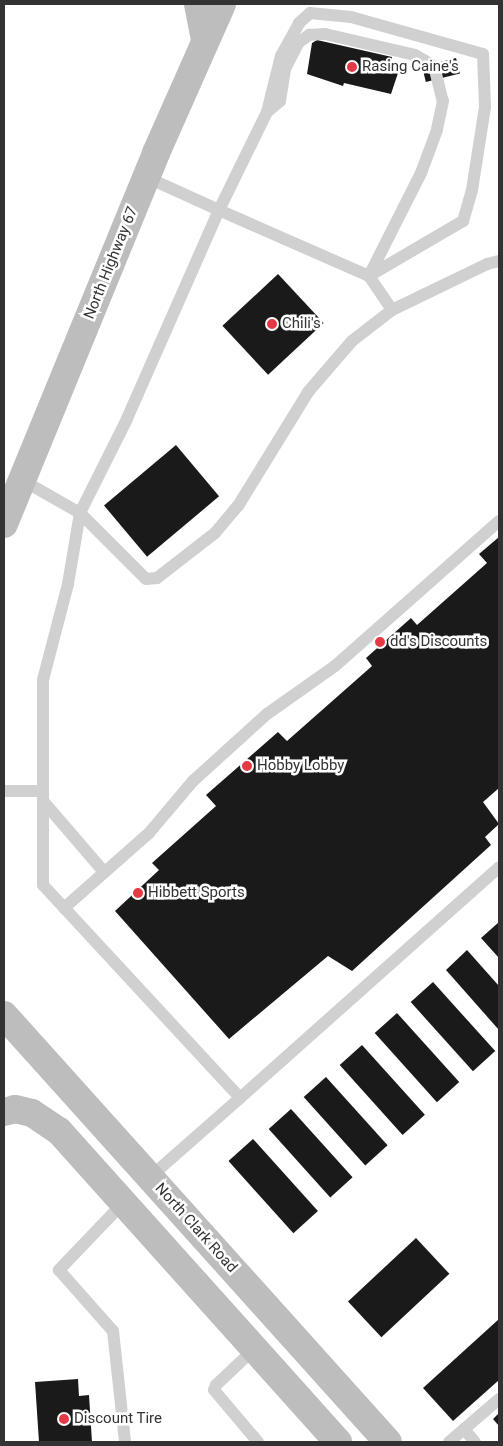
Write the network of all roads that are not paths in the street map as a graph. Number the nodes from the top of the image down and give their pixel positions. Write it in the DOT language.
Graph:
graph roads {
  1 [pos="198,4"];
  2 [pos="222,4"];
  3 [pos="206,41"];
  4 [pos="267,112"];
  5 [pos="146,177"];
  6 [pos="219,210"];
  7 [pos="499,261"];
  8 [pos="369,276"];
  9 [pos="392,310"];
  10 [pos="22,480"];
  11 [pos="80,513"];
  12 [pos="499,521"];
  13 [pos="4,524"];
  14 [pos="4,791"];
  15 [pos="43,796"];
  16 [pos="499,867"];
  17 [pos="104,872"];
  18 [pos="64,908"];
  19 [pos="4,1014"];
  20 [pos="240,1098"];
  21 [pos="4,1112"];
  22 [pos="150,1177"];
  23 [pos="122,1203"];
  24 [pos="282,1324"];
  25 [pos="253,1350"];
  26 [pos="499,1399"];
  27 [pos="464,1430"];
  28 [pos="125,1442"];
  29 [pos="258,1442"];
  30 [pos="338,1442"];
  31 [pos="388,1442"];
  32 [pos="449,1442"];
  33 [pos="475,1442"];
  1 -- 3 [label="main road"];
  2 -- 3 [label="main road, North Highway 67"];
  3 -- 5 [label="main road, North Highway 67"];
  4 -- 6 [label="lane"];
  4 -- 8 [label="lane"];
  4 -- 8 [label="lane"];
  5 -- 6 [label="lane"];
  5 -- 10 [label="main road, North Highway 67"];
  6 -- 8 [label="lane"];
  6 -- 11 [label="lane"];
  7 -- 9 [label="lane"];
  8 -- 9 [label="lane"];
  9 -- 11 [label="lane"];
  10 -- 11 [label="lane"];
  10 -- 13 [label="main road, North Highway 67"];
  11 -- 15 [label="lane"];
  12 -- 17 [label="lane"];
  14 -- 15 [label="lane"];
  15 -- 17 [label="lane"];
  15 -- 18 [label="lane"];
  16 -- 20 [label="lane"];
  17 -- 18 [label="lane"];
  18 -- 20 [label="lane"];
  19 -- 22 [label="main road, North Clark Road"];
  20 -- 22 [label="lane"];
  21 -- 23 [label="main road"];
  22 -- 23 [label="main road"];
  22 -- 24 [label="main road, North Clark Road"];
  23 -- 25 [label="main road"];
  23 -- 28 [label="lane"];
  24 -- 25 [label="main road"];
  24 -- 31 [label="main road, North Clark Road"];
  25 -- 29 [label="lane"];
  25 -- 30 [label="main road"];
  26 -- 27 [label="lane"];
  27 -- 32 [label="lane"];
  27 -- 33 [label="lane"];
}
